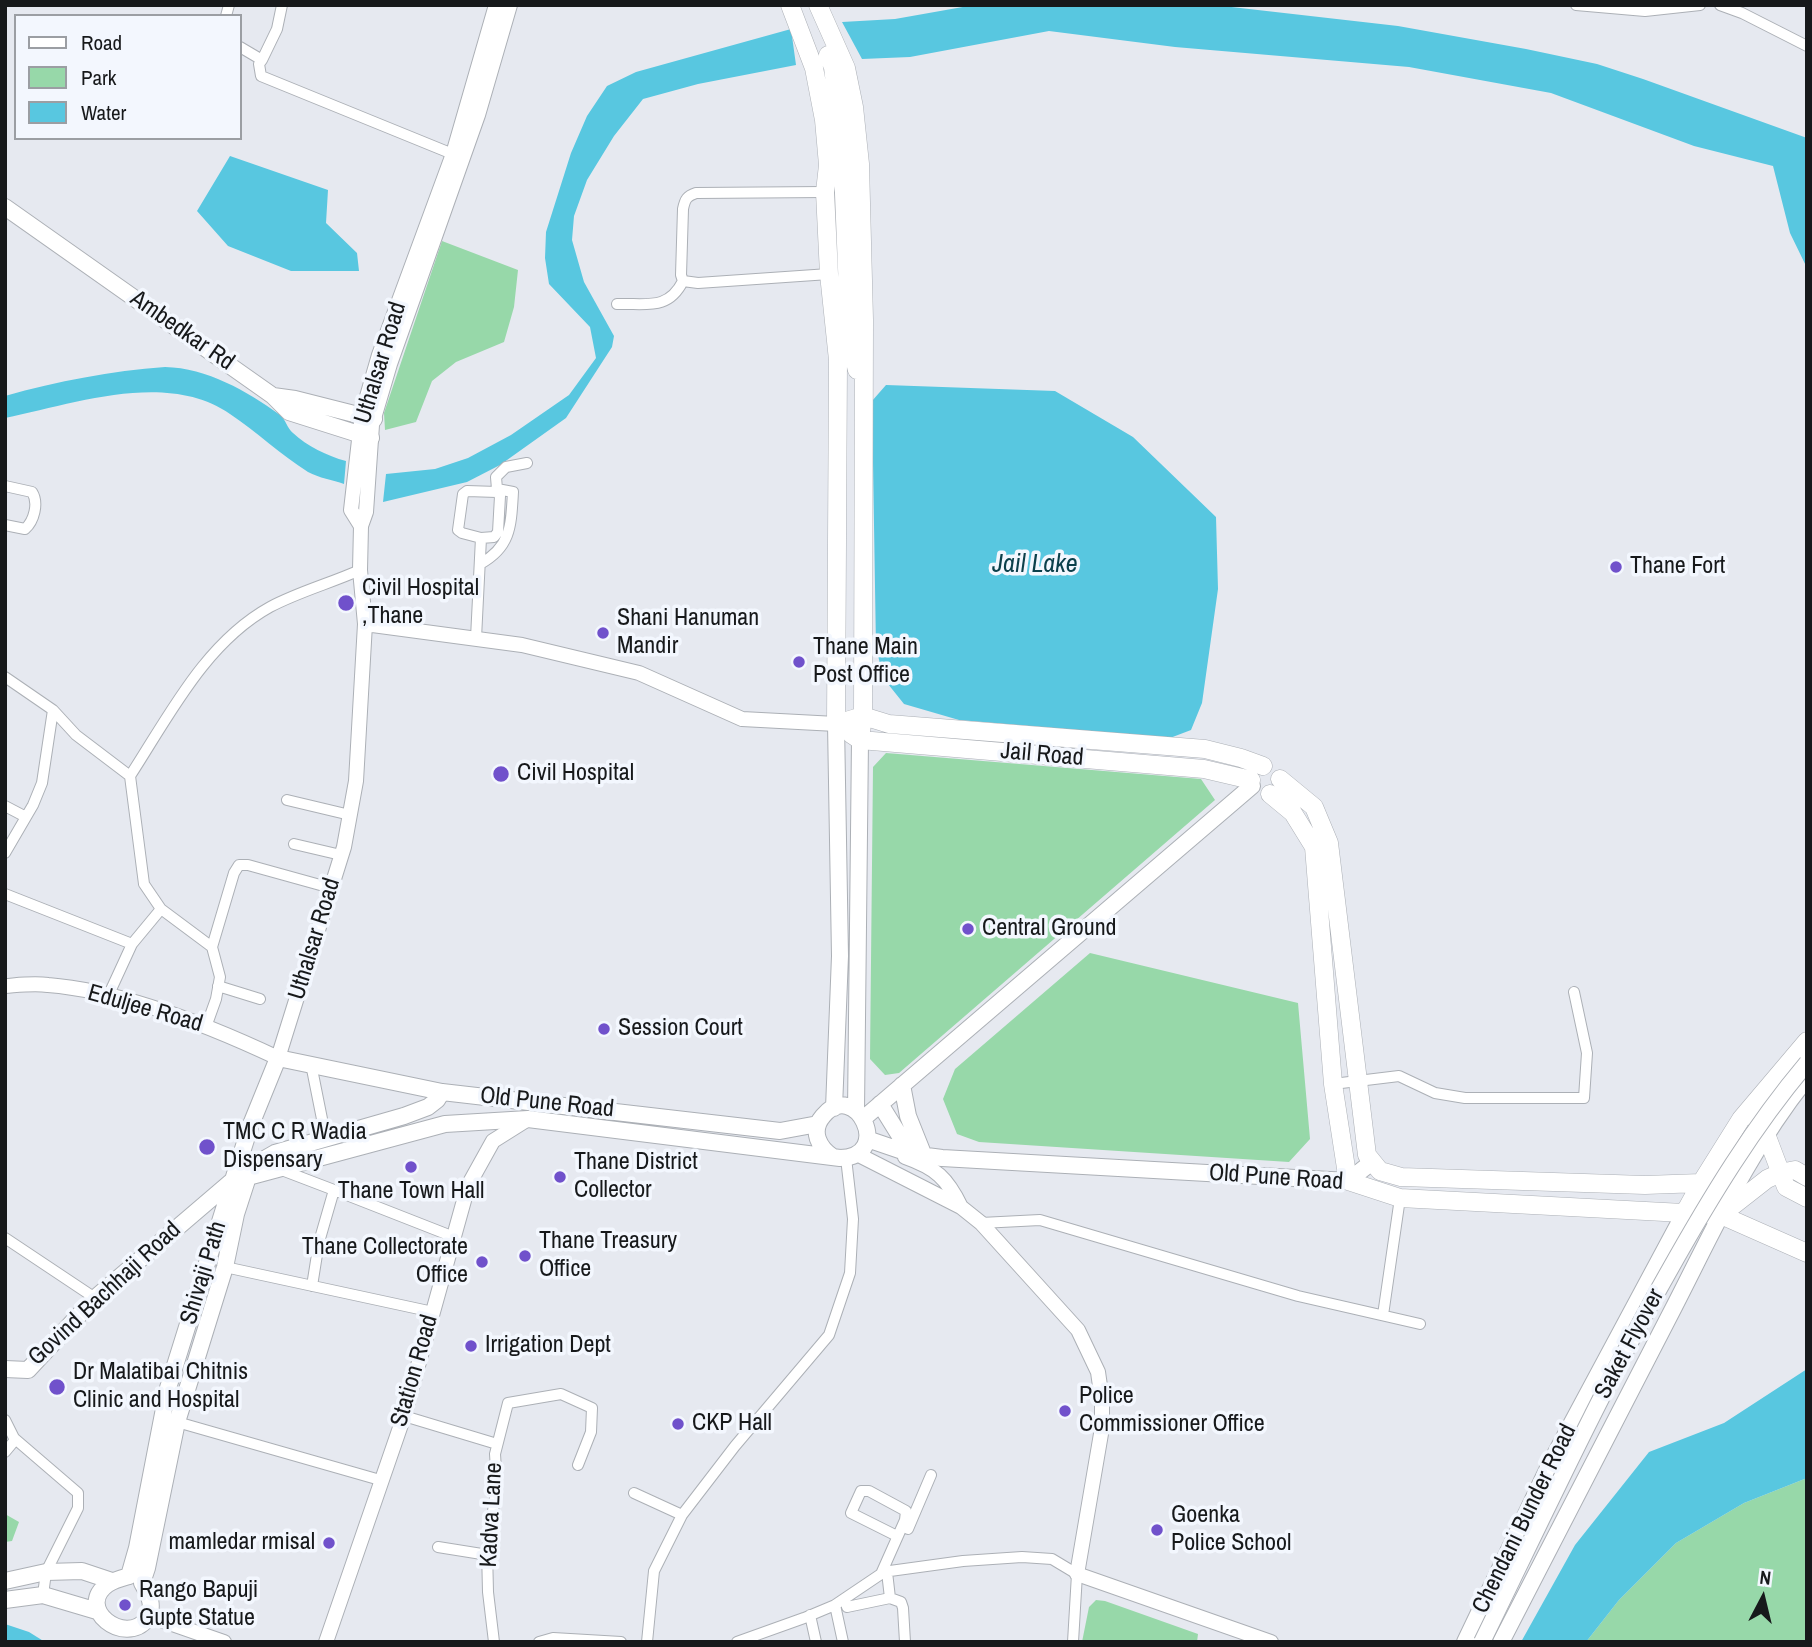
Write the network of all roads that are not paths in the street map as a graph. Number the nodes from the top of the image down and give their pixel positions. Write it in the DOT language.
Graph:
graph roads {
  1 [pos="282,5"];
  2 [pos="496,5"];
  3 [pos="510,5"];
  4 [pos="790,5"];
  5 [pos="807,5"];
  6 [pos="818,5"];
  7 [pos="1576,5"];
  8 [pos="1700,5"];
  9 [pos="1720,5"];
  10 [pos="1645,8"];
  11 [pos="1807,46"];
  12 [pos="242,48"];
  13 [pos="262,60"];
  14 [pos="475,100"];
  15 [pos="458,156"];
  16 [pos="825,192"];
  17 [pos="5,207"];
  18 [pos="829,274"];
  19 [pos="683,281"];
  20 [pos="617,304"];
  21 [pos="273,396"];
  22 [pos="368,418"];
  23 [pos="863,419"];
  24 [pos="365,436"];
  25 [pos="527,463"];
  26 [pos="5,486"];
  27 [pos="5,525"];
  28 [pos="481,538"];
  29 [pos="480,564"];
  30 [pos="360,570"];
  31 [pos="365,624"];
  32 [pos="476,638"];
  33 [pos="5,677"];
  34 [pos="53,710"];
  35 [pos="863,716"];
  36 [pos="836,724"];
  37 [pos="860,740"];
  38 [pos="130,776"];
  39 [pos="1255,777"];
  40 [pos="1275,786"];
  41 [pos="286,800"];
  42 [pos="5,806"];
  43 [pos="350,815"];
  44 [pos="26,817"];
  45 [pos="294,844"];
  46 [pos="5,853"];
  47 [pos="341,855"];
  48 [pos="331,888"];
  49 [pos="5,894"];
  50 [pos="161,909"];
  51 [pos="132,944"];
  52 [pos="212,947"];
  53 [pos="5,986"];
  54 [pos="218,986"];
  55 [pos="1574,992"];
  56 [pos="109,994"];
  57 [pos="260,999"];
  58 [pos="206,1027"];
  59 [pos="1807,1041"];
  60 [pos="278,1058"];
  61 [pos="1807,1063"];
  62 [pos="311,1064"];
  63 [pos="1807,1079"];
  64 [pos="1359,1082"];
  65 [pos="1333,1084"];
  66 [pos="902,1085"];
  67 [pos="442,1092"];
  68 [pos="880,1104"];
  69 [pos="834,1108"];
  70 [pos="1749,1109"];
  71 [pos="860,1114"];
  72 [pos="528,1119"];
  73 [pos="818,1124"];
  74 [pos="1766,1134"];
  75 [pos="326,1139"];
  76 [pos="854,1150"];
  77 [pos="917,1155"];
  78 [pos="1373,1162"];
  79 [pos="941,1166"];
  80 [pos="279,1169"];
  81 [pos="1780,1173"];
  82 [pos="1807,1177"];
  83 [pos="240,1178"];
  84 [pos="1348,1181"];
  85 [pos="1701,1183"];
  86 [pos="334,1190"];
  87 [pos="1400,1198"];
  88 [pos="1807,1198"];
  89 [pos="961,1207"];
  90 [pos="1685,1212"];
  91 [pos="1721,1215"];
  92 [pos="981,1223"];
  93 [pos="454,1237"];
  94 [pos="5,1238"];
  95 [pos="1807,1253"];
  96 [pos="225,1267"];
  97 [pos="312,1286"];
  98 [pos="95,1298"];
  99 [pos="433,1312"];
  100 [pos="1383,1315"];
  101 [pos="1420,1324"];
  102 [pos="5,1369"];
  103 [pos="404,1416"];
  104 [pos="5,1420"];
  105 [pos="177,1422"];
  106 [pos="15,1440"];
  107 [pos="497,1444"];
  108 [pos="5,1452"];
  109 [pos="578,1465"];
  110 [pos="931,1475"];
  111 [pos="380,1480"];
  112 [pos="635,1493"];
  113 [pos="682,1515"];
  114 [pos="897,1536"];
  115 [pos="438,1547"];
  116 [pos="488,1555"];
  117 [pos="46,1572"];
  118 [pos="887,1572"];
  119 [pos="1077,1574"];
  120 [pos="135,1579"];
  121 [pos="5,1581"];
  122 [pos="112,1581"];
  123 [pos="43,1595"];
  124 [pos="890,1598"];
  125 [pos="5,1600"];
  126 [pos="835,1605"];
  127 [pos="847,1607"];
  128 [pos="810,1615"];
  129 [pos="149,1616"];
  130 [pos="102,1623"];
  131 [pos="131,1636"];
  132 [pos="224,1642"];
  133 [pos="326,1642"];
  134 [pos="494,1642"];
  135 [pos="539,1642"];
  136 [pos="621,1642"];
  137 [pos="647,1642"];
  138 [pos="737,1642"];
  139 [pos="816,1642"];
  140 [pos="843,1642"];
  141 [pos="905,1642"];
  142 [pos="1073,1642"];
  143 [pos="1271,1642"];
  144 [pos="1465,1642"];
  145 [pos="1482,1642"];
  146 [pos="1501,1642"];
  1 -- 13 [label="street"];
  2 -- 14 [label="street, Uthalsar Road"];
  3 -- 14 [label="street"];
  4 -- 16 [label="main road"];
  5 -- 23 [label="main road"];
  6 -- 23 [label="main road"];
  7 -- 10 [label="street"];
  8 -- 10 [label="street"];
  9 -- 11 [label="street"];
  12 -- 13 [label="street"];
  13 -- 15 [label="street"];
  14 -- 15 [label="street, Uthalsar Road"];
  15 -- 22 [label="street, Uthalsar Road"];
  16 -- 18 [label="main road"];
  16 -- 19 [label="street"];
  17 -- 21 [label="main road, Ambedkar Rd"];
  18 -- 19 [label="street"];
  18 -- 36 [label="main road"];
  19 -- 20 [label="street"];
  21 -- 22 [label="main road, Ambedkar Rd"];
  21 -- 24 [label="main road"];
  22 -- 24 [label="street, Uthalsar Road"];
  23 -- 35 [label="main road"];
  24 -- 30 [label="street, Uthalsar Road"];
  25 -- 29 [label="street"];
  26 -- 27 [label="street"];
  28 -- 28 [label="street"];
  28 -- 29 [label="street"];
  29 -- 32 [label="street"];
  30 -- 31 [label="street, Uthalsar Road"];
  30 -- 38 [label="street"];
  31 -- 32 [label="street"];
  31 -- 43 [label="street, Uthalsar Road"];
  32 -- 36 [label="street"];
  33 -- 34 [label="street"];
  34 -- 38 [label="street"];
  34 -- 44 [label="street"];
  35 -- 36 [label="main road"];
  35 -- 37 [label="main road"];
  35 -- 39 [label="main road"];
  36 -- 37 [label="main road, Jail Road"];
  36 -- 69 [label="main road"];
  37 -- 39 [label="main road, Jail Road"];
  37 -- 71 [label="main road"];
  38 -- 50 [label="street"];
  39 -- 40 [label="main road"];
  39 -- 40 [label="main road"];
  39 -- 66 [label="main road"];
  40 -- 64 [label="main road, Old Pune Road"];
  40 -- 65 [label="main road"];
  41 -- 43 [label="street"];
  42 -- 44 [label="street"];
  43 -- 47 [label="street, Uthalsar Road"];
  44 -- 46 [label="street"];
  45 -- 47 [label="street"];
  47 -- 48 [label="street, Uthalsar Road"];
  48 -- 52 [label="street"];
  48 -- 60 [label="street, Uthalsar Road"];
  49 -- 51 [label="street"];
  50 -- 51 [label="street"];
  50 -- 52 [label="street"];
  51 -- 56 [label="street"];
  52 -- 54 [label="street"];
  53 -- 56 [label="street, Eduljee Road"];
  54 -- 57 [label="street"];
  54 -- 58 [label="street"];
  55 -- 64 [label="street"];
  56 -- 58 [label="street, Eduljee Road"];
  58 -- 60 [label="street, Eduljee Road"];
  59 -- 70 [label="main road"];
  60 -- 62 [label="main road, Old Pune Road"];
  60 -- 83 [label="main road, Shivaji Path"];
  61 -- 145 [label="main road, Saket Flyover, bridge"];
  62 -- 67 [label="main road, Old Pune Road"];
  62 -- 75 [label="street"];
  63 -- 74 [label="main road"];
  64 -- 65 [label="street"];
  64 -- 78 [label="main road, Old Pune Road"];
  65 -- 84 [label="main road"];
  66 -- 68 [label="main road"];
  66 -- 77 [label="main road"];
  67 -- 73 [label="main road, Old Pune Road"];
  67 -- 75 [label="main road, Govind Bachhaji Road"];
  68 -- 71 [label="main road"];
  68 -- 77 [label="main road"];
  69 -- 71 [label="main road"];
  69 -- 73 [label="main road"];
  70 -- 74 [label="main road"];
  70 -- 85 [label="main road"];
  71 -- 76 [label="main road"];
  72 -- 76 [label="main road, Old Pune Road"];
  72 -- 80 [label="main road, Old Pune Road"];
  72 -- 93 [label="street, Station Road"];
  73 -- 76 [label="main road"];
  74 -- 81 [label="main road"];
  74 -- 91 [label="main road"];
  75 -- 83 [label="main road, Govind Bachhaji Road"];
  76 -- 77 [label="main road, Old Pune Road"];
  76 -- 79 [label="street"];
  76 -- 89 [label="street"];
  76 -- 113 [label="street"];
  77 -- 79 [label="main road, Old Pune Road"];
  78 -- 84 [label="main road"];
  78 -- 85 [label="main road, Old Pune Road"];
  79 -- 84 [label="main road, Old Pune Road"];
  79 -- 89 [label="street"];
  80 -- 83 [label="main road, Old Pune Road"];
  80 -- 86 [label="street"];
  81 -- 82 [label="main road"];
  81 -- 88 [label="main road"];
  81 -- 91 [label="main road"];
  83 -- 96 [label="main road"];
  83 -- 98 [label="main road, Govind Bachhaji Road"];
  83 -- 120 [label="main road, Shivaji Path"];
  84 -- 87 [label="main road, Old Pune Road"];
  85 -- 90 [label="main road"];
  86 -- 93 [label="street"];
  86 -- 97 [label="street"];
  87 -- 90 [label="main road, Old Pune Road"];
  87 -- 100 [label="street"];
  89 -- 92 [label="street"];
  90 -- 91 [label="main road, Old Pune Road"];
  90 -- 144 [label="main road, Chendani Bunder Road"];
  91 -- 95 [label="main road, Old Pune Road"];
  91 -- 146 [label="main road"];
  92 -- 100 [label="street"];
  92 -- 119 [label="street"];
  93 -- 99 [label="street, Station Road"];
  94 -- 98 [label="street"];
  96 -- 97 [label="street"];
  96 -- 105 [label="main road"];
  97 -- 99 [label="street"];
  98 -- 102 [label="main road, Govind Bachhaji Road"];
  99 -- 103 [label="street, Station Road"];
  100 -- 101 [label="street"];
  103 -- 107 [label="street, Kadva Lane"];
  103 -- 111 [label="street, Station Road"];
  104 -- 106 [label="street"];
  105 -- 111 [label="street"];
  105 -- 120 [label="main road"];
  106 -- 108 [label="street"];
  106 -- 117 [label="street"];
  107 -- 109 [label="street"];
  107 -- 116 [label="street, Kadva Lane"];
  110 -- 118 [label="street"];
  111 -- 133 [label="street, Station Road"];
  112 -- 113 [label="street"];
  113 -- 137 [label="street"];
  114 -- 114 [label="street"];
  114 -- 118 [label="street"];
  115 -- 116 [label="street"];
  116 -- 134 [label="street, Kadva Lane"];
  117 -- 121 [label="main road"];
  117 -- 122 [label="main road"];
  117 -- 123 [label="street"];
  118 -- 119 [label="street"];
  118 -- 124 [label="street"];
  118 -- 126 [label="street"];
  119 -- 142 [label="street"];
  119 -- 143 [label="street"];
  120 -- 122 [label="main road"];
  120 -- 129 [label="main road"];
  122 -- 130 [label="main road"];
  123 -- 125 [label="main road"];
  123 -- 130 [label="main road"];
  124 -- 127 [label="street"];
  124 -- 141 [label="street"];
  126 -- 128 [label="street"];
  126 -- 140 [label="street"];
  128 -- 138 [label="street"];
  128 -- 139 [label="street"];
  129 -- 131 [label="main road"];
  129 -- 132 [label="street"];
  130 -- 131 [label="main road"];
  135 -- 136 [label="street"];
}
